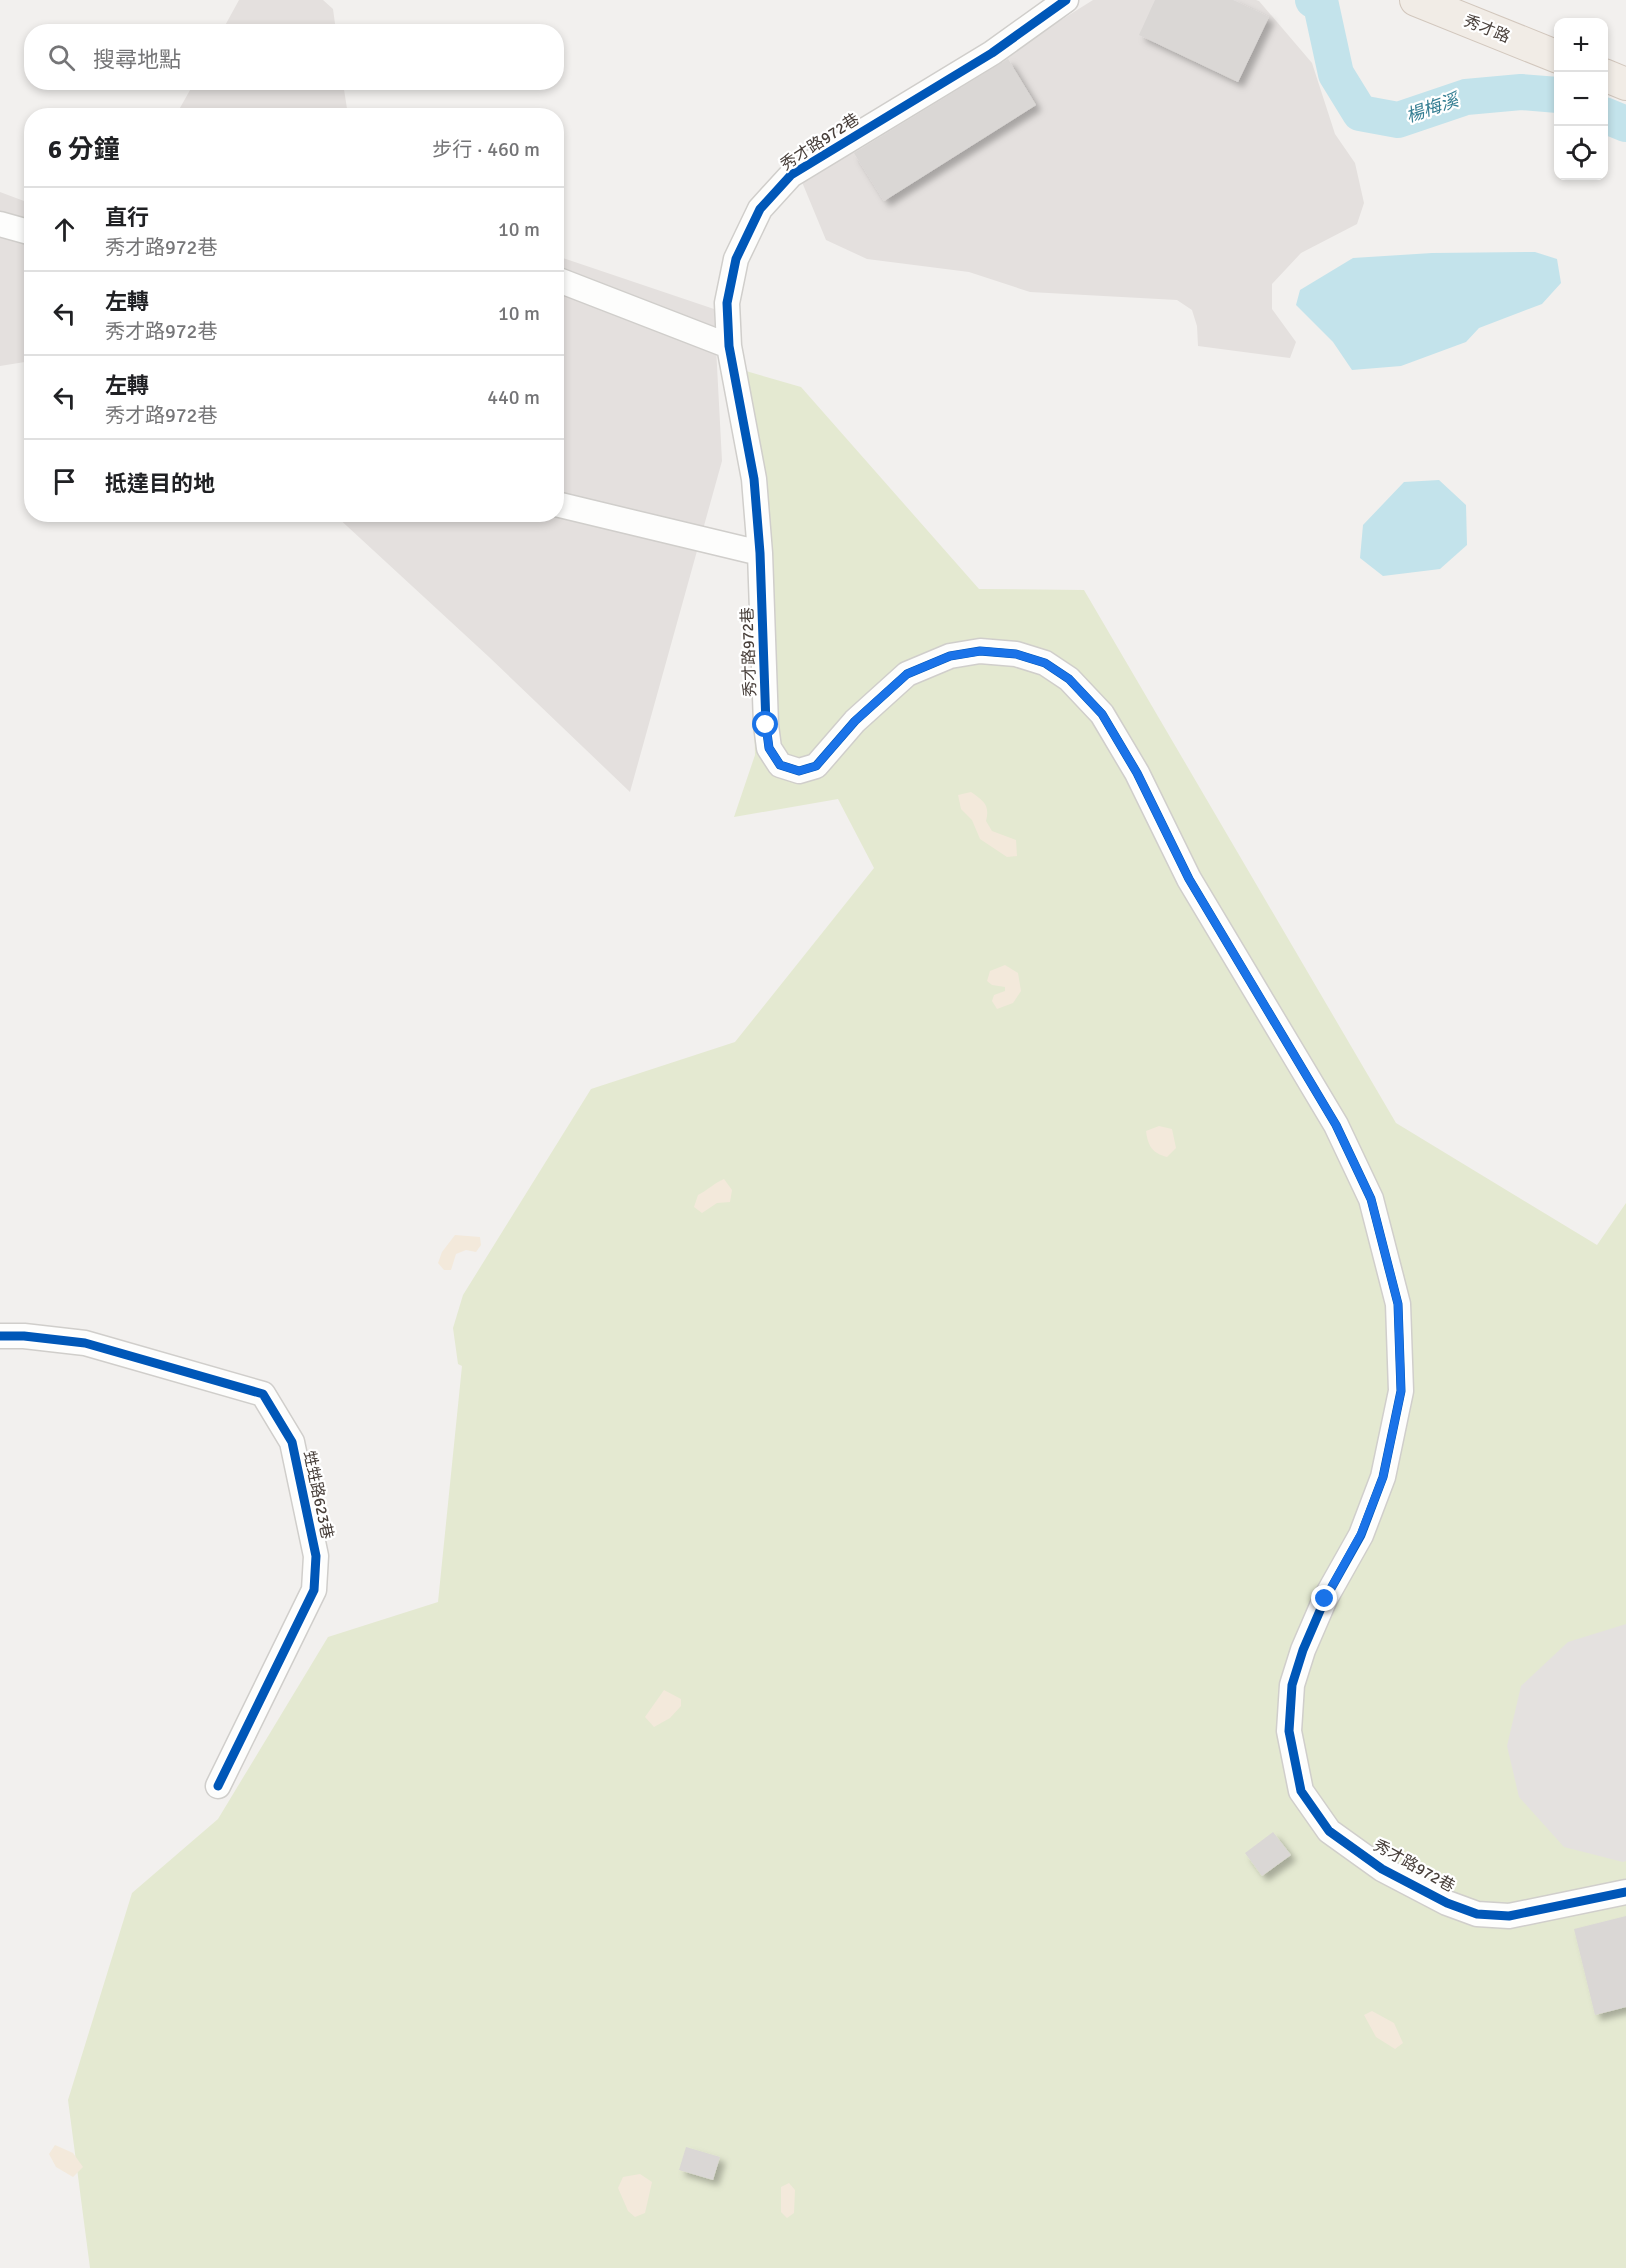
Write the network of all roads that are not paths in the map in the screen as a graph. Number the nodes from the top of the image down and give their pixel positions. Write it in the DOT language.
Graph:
graph roads {
  1 [pos="1066,0"];
  2 [pos="1416,0"];
  3 [pos="1554,55"];
  4 [pos="1608,77"];
  5 [pos="1626,84"];
  6 [pos="0,224"];
  7 [pos="24,231"];
  8 [pos="564,282"];
  9 [pos="729,346"];
  10 [pos="564,506"];
  11 [pos="760,553"];
  12 [pos="0,1336"];
  13 [pos="218,1786"];
  14 [pos="1626,1892"];
  1 -- 9 [label="street, 秀才路972巷"];
  2 -- 3 [label="main road, 秀才路"];
  4 -- 5 [label="main road"];
  6 -- 7 [label="street"];
  8 -- 9 [label="street"];
  9 -- 11 [label="street, 秀才路972巷"];
  10 -- 11 [label="street"];
  11 -- 14 [label="street, 秀才路972巷"];
  12 -- 13 [label="street, 甡甡路623巷"];
}
